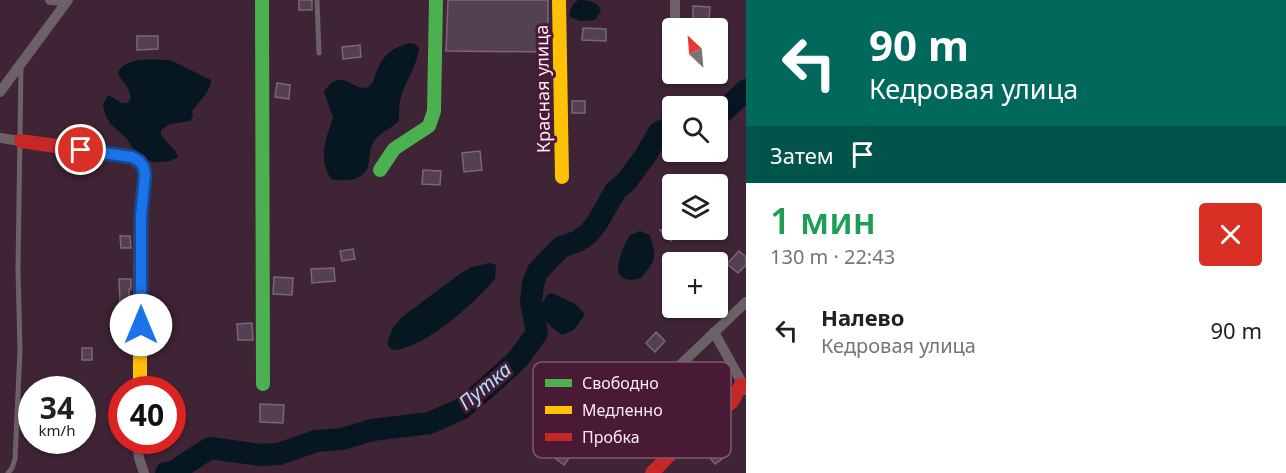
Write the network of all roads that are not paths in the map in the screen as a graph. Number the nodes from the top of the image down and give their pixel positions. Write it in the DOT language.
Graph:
graph roads {
  1 [pos="50,0"];
  2 [pos="262,0"];
  3 [pos="317,0"];
  4 [pos="436,0"];
  5 [pos="559,0"];
  6 [pos="675,0"];
  7 [pos="68,1"];
  8 [pos="675,18"];
  9 [pos="319,53"];
  10 [pos="21,63"];
  11 [pos="0,92"];
  12 [pos="0,138"];
  13 [pos="21,141"];
  14 [pos="380,170"];
  15 [pos="562,177"];
  16 [pos="746,302"];
  17 [pos="714,332"];
  18 [pos="683,362"];
  19 [pos="730,362"];
  20 [pos="731,364"];
  21 [pos="140,376"];
  22 [pos="263,384"];
  23 [pos="744,388"];
  24 [pos="731,403"];
  25 [pos="139,454"];
  26 [pos="667,458"];
  27 [pos="8,473"];
  28 [pos="144,473"];
  29 [pos="652,473"];
  1 -- 7 [label="street"];
  2 -- 22 [label="street"];
  3 -- 9 [label="lane"];
  4 -- 14 [label="street"];
  5 -- 15 [label="street, Красная улица"];
  6 -- 8 [label="street"];
  7 -- 10 [label="street"];
  10 -- 11 [label="street"];
  10 -- 13 [label="lane"];
  12 -- 13 [label="street"];
  13 -- 21 [label="street"];
  13 -- 27 [label="lane"];
  16 -- 17 [label="street"];
  17 -- 18 [label="street"];
  17 -- 19 [label="street"];
  20 -- 23 [label="street"];
  23 -- 24 [label="street"];
  25 -- 28 [label="street"];
  26 -- 29 [label="street"];
}
